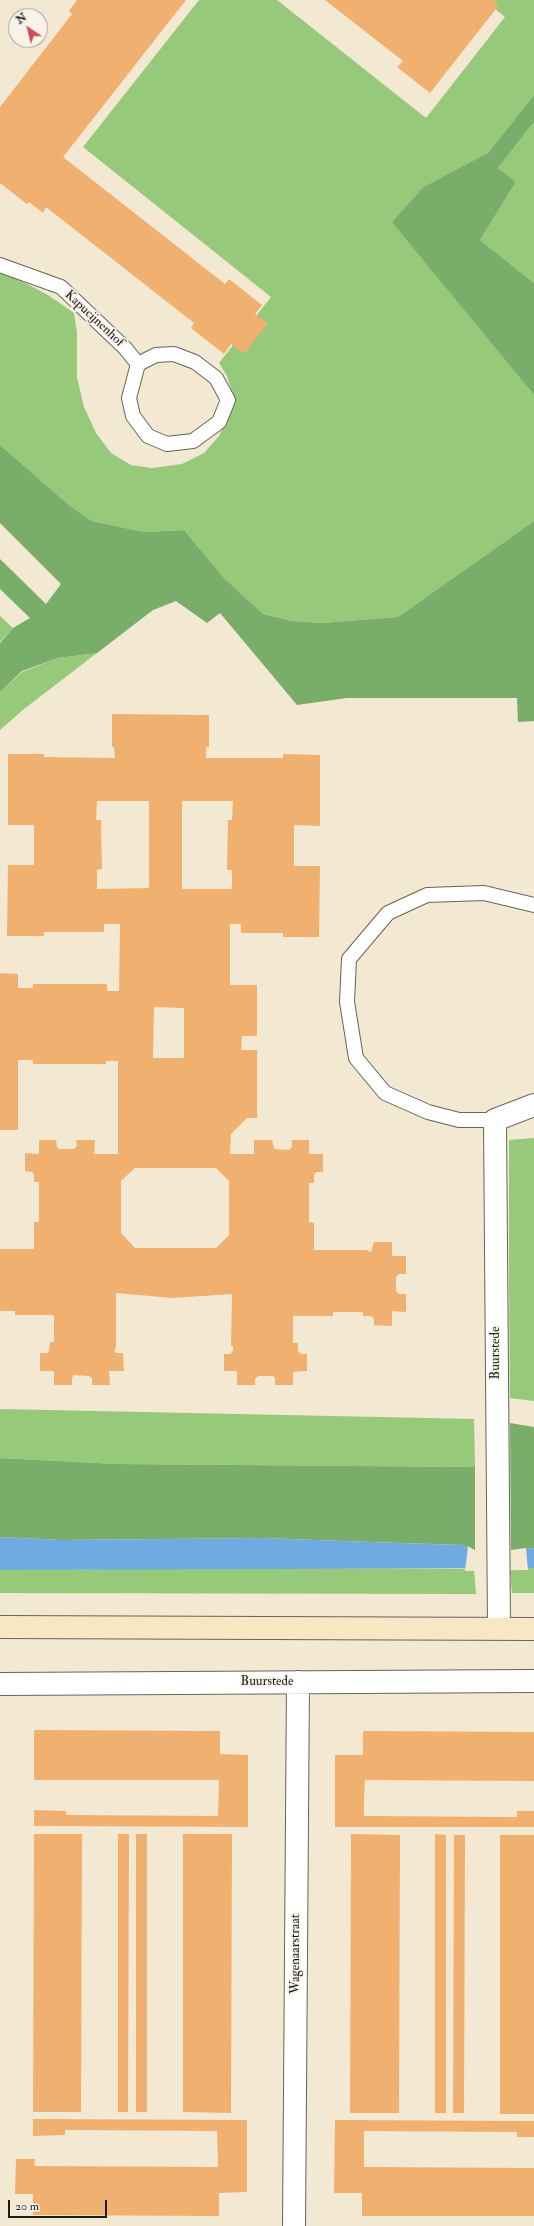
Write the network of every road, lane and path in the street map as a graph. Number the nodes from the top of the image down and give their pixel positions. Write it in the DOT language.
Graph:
graph roads {
  1 [pos="0,265"];
  2 [pos="138,364"];
  3 [pos="534,905"];
  4 [pos="534,1105"];
  5 [pos="495,1120"];
  6 [pos="0,1627"];
  7 [pos="499,1628"];
  8 [pos="534,1629"];
  9 [pos="534,1680"];
  10 [pos="298,1682"];
  11 [pos="0,1684"];
  12 [pos="294,2226"];
  1 -- 2 [label="lane, Kapucijnenhof"];
  2 -- 2 [label="lane"];
  3 -- 5 [label="lane"];
  4 -- 5 [label="street"];
  5 -- 7 [label="street, Buurstede"];
  6 -- 7 [label="street"];
  7 -- 8 [label="street"];
  9 -- 10 [label="street, Buurstede"];
  10 -- 11 [label="street, Buurstede"];
  10 -- 12 [label="street, Wagenaarstraat"];
}
